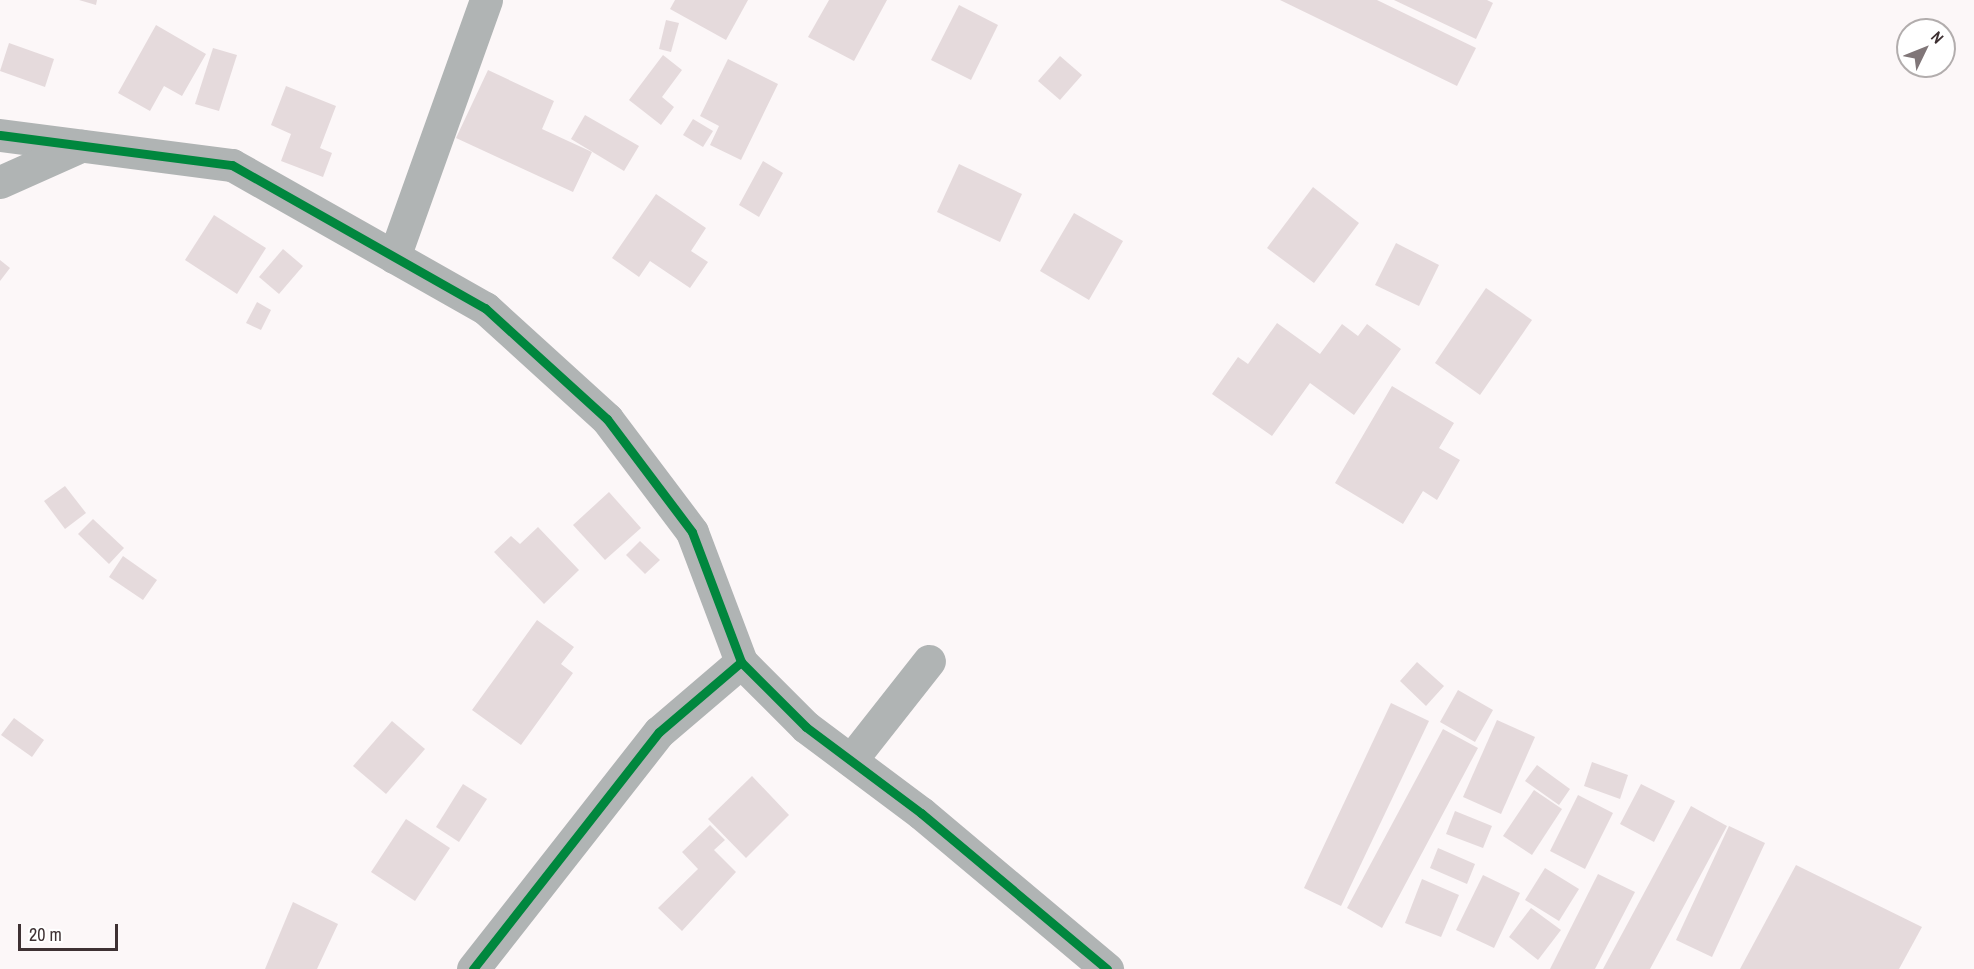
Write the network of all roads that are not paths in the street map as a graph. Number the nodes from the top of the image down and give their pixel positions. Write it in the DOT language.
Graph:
graph roads {
  1 [pos="486,0"];
  2 [pos="0,135"];
  3 [pos="81,146"];
  4 [pos="0,183"];
  5 [pos="394,257"];
  6 [pos="929,661"];
  7 [pos="741,662"];
  8 [pos="850,760"];
  9 [pos="474,969"];
  10 [pos="1107,969"];
  1 -- 5 [label="street"];
  2 -- 3 [label="street"];
  3 -- 4 [label="street"];
  3 -- 5 [label="street"];
  5 -- 7 [label="street"];
  6 -- 8 [label="street"];
  7 -- 8 [label="street"];
  7 -- 9 [label="street"];
  8 -- 10 [label="street"];
}
